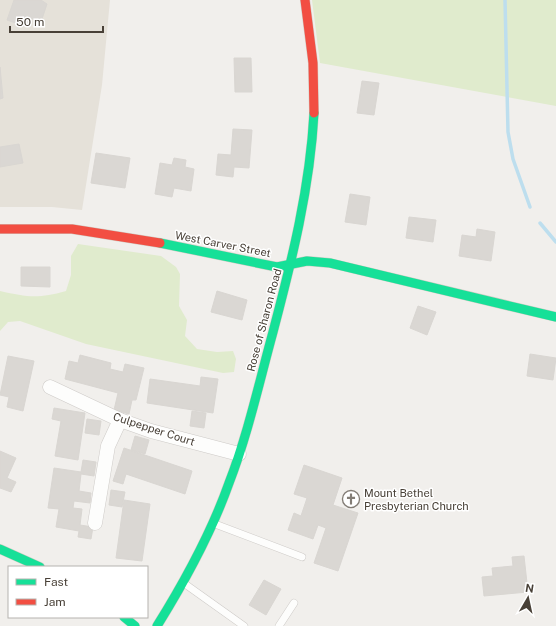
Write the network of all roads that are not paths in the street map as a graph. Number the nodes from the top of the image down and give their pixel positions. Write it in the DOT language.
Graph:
graph roads {
  1 [pos="305,0"];
  2 [pos="0,229"];
  3 [pos="291,262"];
  4 [pos="556,317"];
  5 [pos="50,387"];
  6 [pos="120,420"];
  7 [pos="239,454"];
  8 [pos="95,523"];
  9 [pos="212,523"];
  10 [pos="0,549"];
  11 [pos="302,557"];
  12 [pos="38,566"];
  13 [pos="183,582"];
  14 [pos="294,603"];
  15 [pos="125,618"];
  16 [pos="135,626"];
  17 [pos="157,626"];
  18 [pos="244,626"];
  19 [pos="279,626"];
  1 -- 3 [label="street, Rose of Sharon Road"];
  2 -- 3 [label="street, West Carver Street"];
  3 -- 4 [label="street, West Carver Street"];
  3 -- 7 [label="street, Rose of Sharon Road"];
  5 -- 6 [label="street, Culpepper Court"];
  6 -- 7 [label="street, Culpepper Court"];
  6 -- 8 [label="street"];
  7 -- 9 [label="street, Rose of Sharon Road"];
  9 -- 11 [label="lane"];
  9 -- 13 [label="street, Rose of Sharon Road"];
  10 -- 12 [label="street"];
  13 -- 17 [label="street, Rose of Sharon Road"];
  13 -- 18 [label="lane"];
  14 -- 19 [label="lane"];
  15 -- 16 [label="street"];
}
